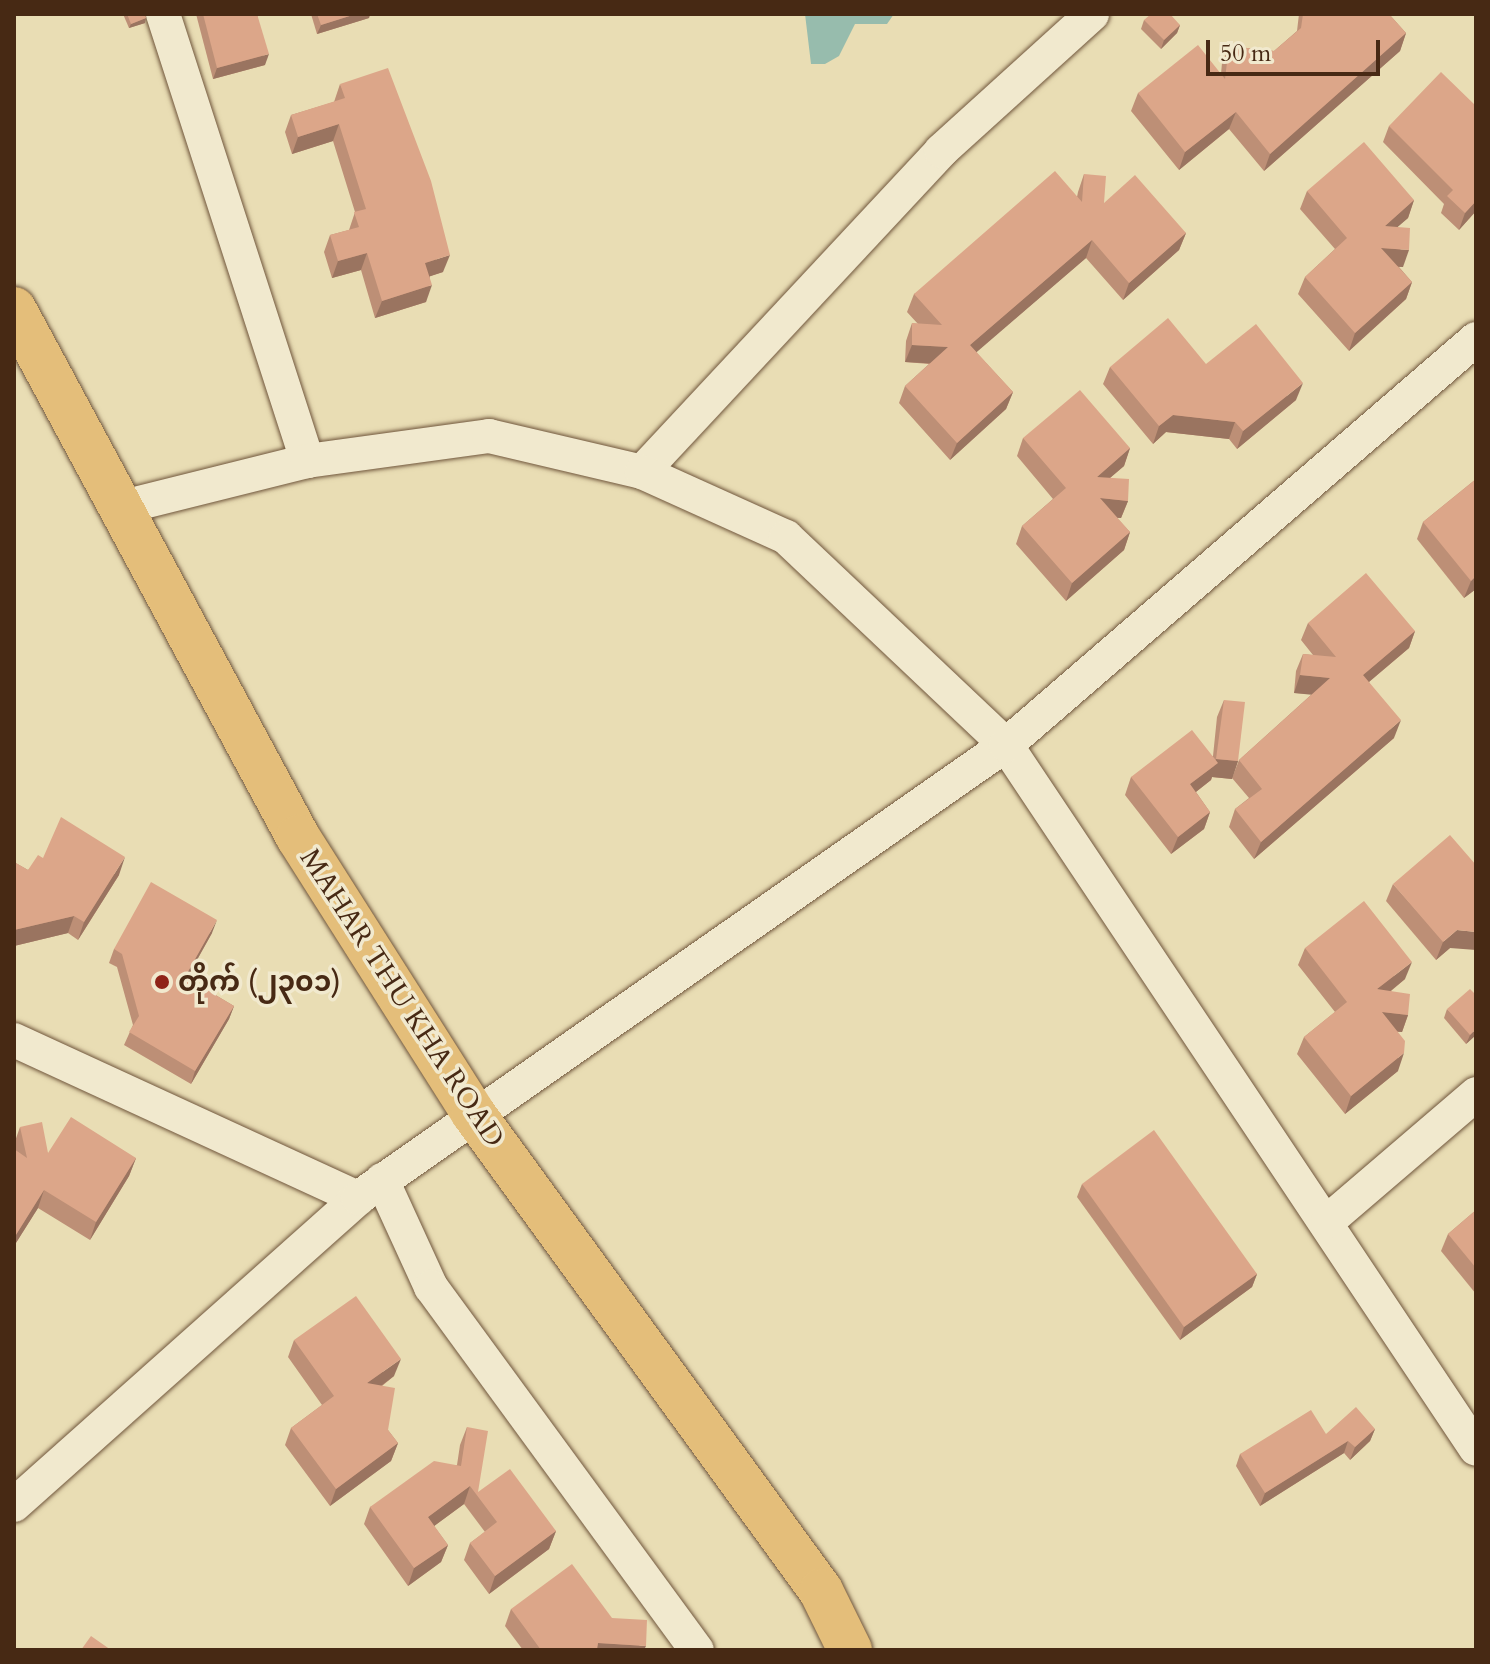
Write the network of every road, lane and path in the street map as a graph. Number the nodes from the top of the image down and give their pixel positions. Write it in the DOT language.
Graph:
graph roads {
  1 [pos="163,14"];
  2 [pos="1092,14"];
  3 [pos="14,309"];
  4 [pos="1476,339"];
  5 [pos="307,461"];
  6 [pos="642,472"];
  7 [pos="123,507"];
  8 [pos="1006,745"];
  9 [pos="14,1040"];
  10 [pos="1476,1094"];
  11 [pos="473,1113"];
  12 [pos="370,1189"];
  13 [pos="1328,1221"];
  14 [pos="1476,1449"];
  15 [pos="14,1505"];
  16 [pos="697,1650"];
  17 [pos="850,1650"];
  1 -- 5 [label="street"];
  2 -- 6 [label="street"];
  3 -- 7 [label="main road, MAHAR THU KHA ROAD"];
  4 -- 8 [label="street"];
  5 -- 6 [label="street"];
  5 -- 7 [label="street"];
  6 -- 8 [label="street"];
  7 -- 11 [label="main road, MAHAR THU KHA ROAD"];
  8 -- 11 [label="street"];
  8 -- 13 [label="street"];
  9 -- 12 [label="street"];
  10 -- 13 [label="street"];
  11 -- 12 [label="street"];
  11 -- 17 [label="main road, MAHAR THU KHA ROAD"];
  12 -- 15 [label="street"];
  12 -- 16 [label="street"];
  13 -- 14 [label="street"];
}
